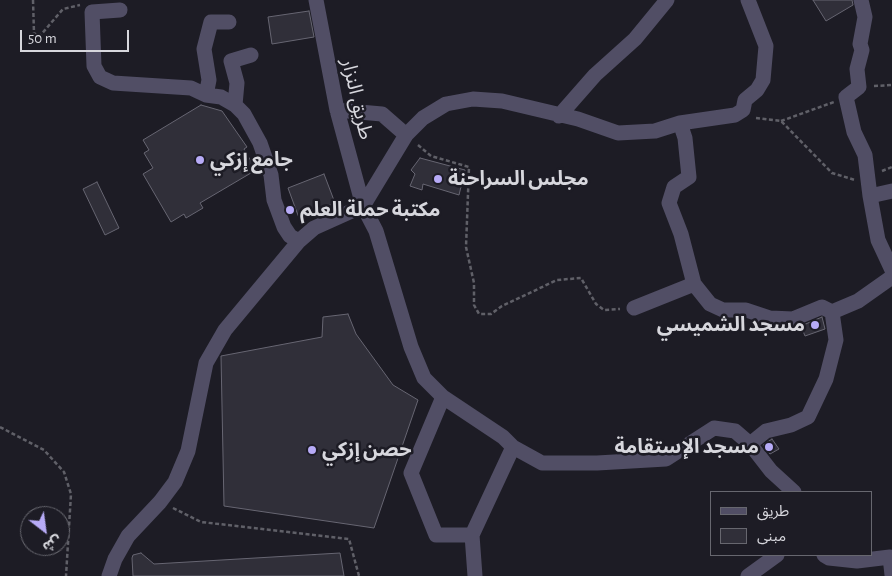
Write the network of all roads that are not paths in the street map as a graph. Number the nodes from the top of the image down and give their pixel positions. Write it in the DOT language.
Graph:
graph roads {
  1 [pos="316,0"];
  2 [pos="668,0"];
  3 [pos="748,0"];
  4 [pos="861,0"];
  5 [pos="92,5"];
  6 [pos="120,10"];
  7 [pos="229,22"];
  8 [pos="251,55"];
  9 [pos="206,95"];
  10 [pos="235,105"];
  11 [pos="337,110"];
  12 [pos="559,116"];
  13 [pos="680,123"];
  14 [pos="406,135"];
  15 [pos="869,190"];
  16 [pos="892,191"];
  17 [pos="363,206"];
  18 [pos="299,241"];
  19 [pos="892,270"];
  20 [pos="892,277"];
  21 [pos="694,284"];
  22 [pos="634,308"];
  23 [pos="832,312"];
  24 [pos="443,397"];
  25 [pos="750,444"];
  26 [pos="513,447"];
  27 [pos="793,491"];
  28 [pos="472,535"];
  29 [pos="776,556"];
  30 [pos="826,556"];
  31 [pos="891,557"];
  32 [pos="892,575"];
  33 [pos="109,576"];
  34 [pos="475,576"];
  35 [pos="748,576"];
  1 -- 11 [label="street, طريق النزار"];
  2 -- 12 [label="street"];
  3 -- 13 [label="street"];
  4 -- 15 [label="street"];
  5 -- 6 [label="street"];
  5 -- 9 [label="street"];
  7 -- 9 [label="street"];
  8 -- 10 [label="street"];
  9 -- 10 [label="street"];
  10 -- 18 [label="street"];
  11 -- 14 [label="street"];
  11 -- 17 [label="street, طريق النزار"];
  12 -- 13 [label="street"];
  12 -- 14 [label="street"];
  13 -- 21 [label="street"];
  14 -- 17 [label="street"];
  15 -- 16 [label="street"];
  15 -- 19 [label="street"];
  17 -- 18 [label="street"];
  17 -- 24 [label="street, طريق النزار"];
  18 -- 33 [label="street"];
  20 -- 23 [label="street"];
  21 -- 22 [label="street"];
  21 -- 23 [label="street"];
  23 -- 25 [label="street"];
  24 -- 26 [label="street, طريق النزار"];
  24 -- 28 [label="street"];
  25 -- 26 [label="street, طريق النزار"];
  25 -- 27 [label="street, طريق النزار"];
  26 -- 28 [label="street"];
  28 -- 34 [label="street"];
  29 -- 35 [label="street"];
  30 -- 31 [label="street"];
  31 -- 32 [label="street"];
}
